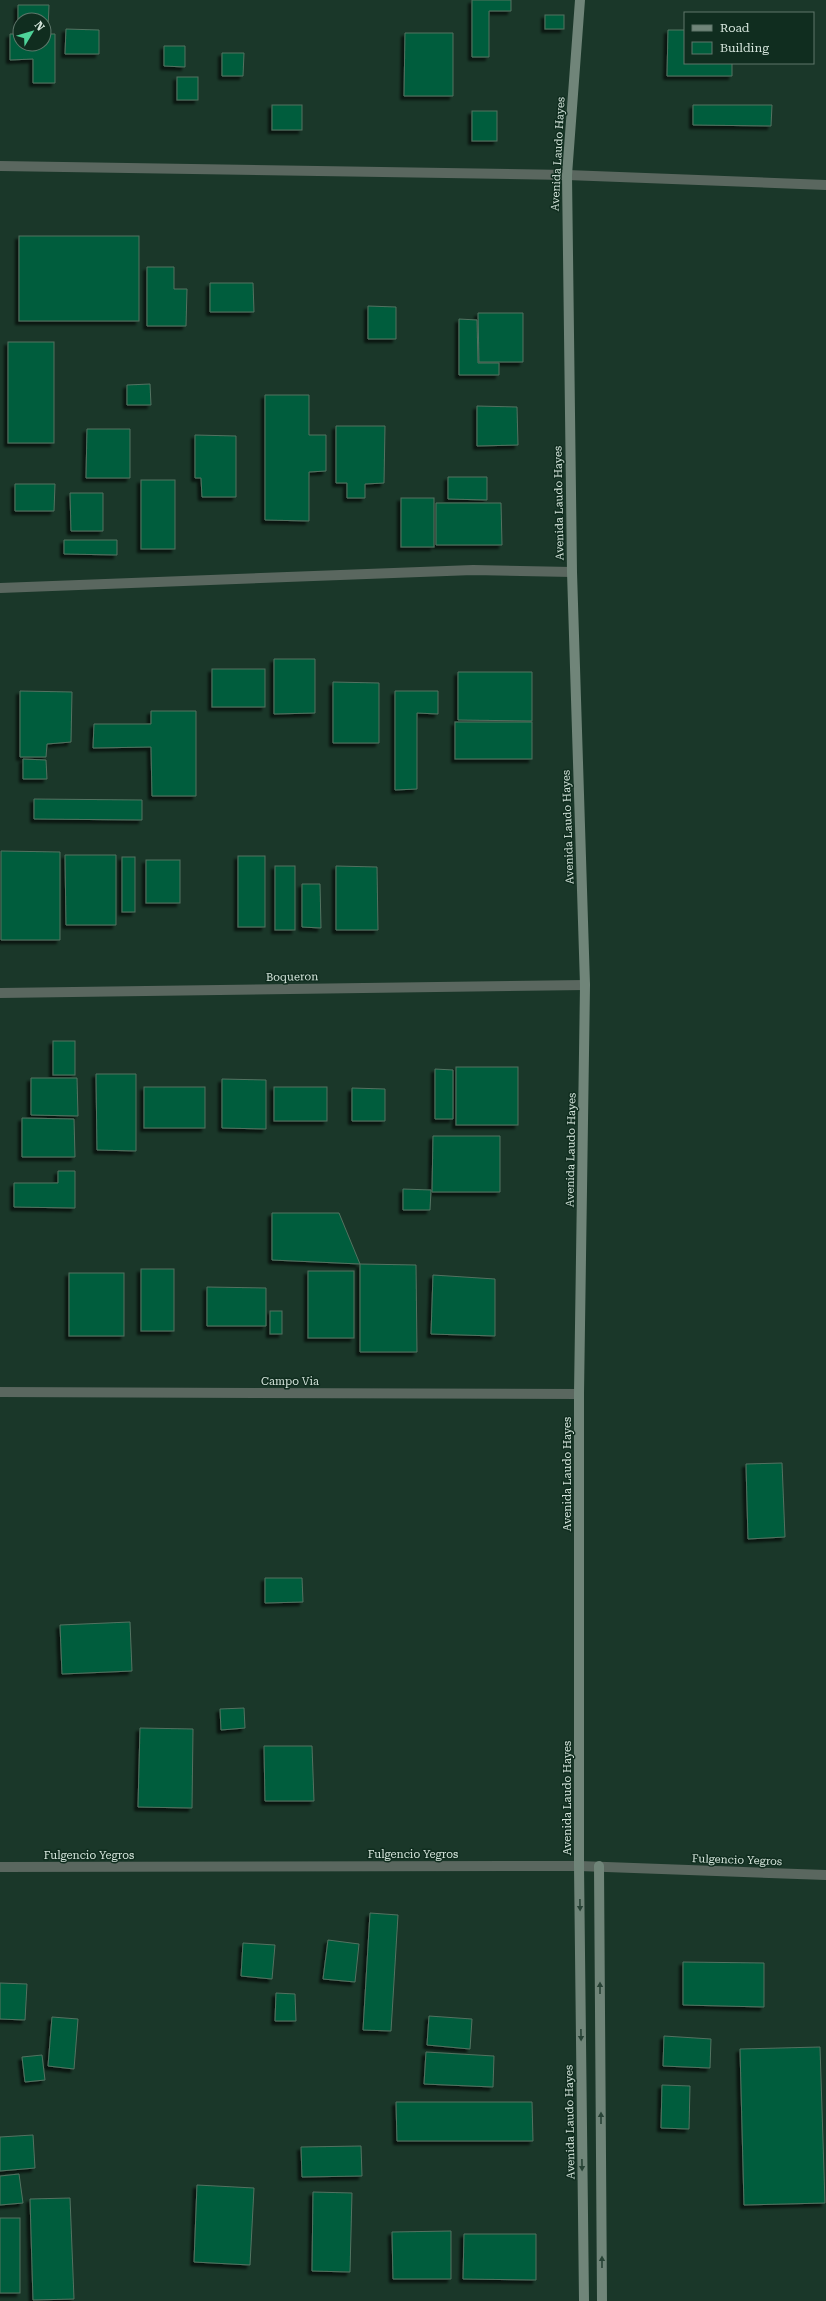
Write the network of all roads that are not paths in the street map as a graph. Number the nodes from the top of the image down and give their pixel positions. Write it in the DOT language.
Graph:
graph roads {
  1 [pos="580,0"];
  2 [pos="0,166"];
  3 [pos="567,175"];
  4 [pos="826,185"];
  5 [pos="572,572"];
  6 [pos="0,588"];
  7 [pos="585,985"];
  8 [pos="0,993"];
  9 [pos="0,1392"];
  10 [pos="580,1394"];
  11 [pos="579,1866"];
  12 [pos="599,1866"];
  13 [pos="0,1867"];
  14 [pos="826,1876"];
  15 [pos="584,2301"];
  16 [pos="602,2301"];
  1 -- 3 [label="street, Avenida Laudo Hayes"];
  2 -- 3 [label="street"];
  3 -- 4 [label="street"];
  3 -- 5 [label="street, Avenida Laudo Hayes"];
  5 -- 6 [label="street"];
  5 -- 7 [label="street, Avenida Laudo Hayes"];
  7 -- 8 [label="street, Boqueron"];
  7 -- 10 [label="street, Avenida Laudo Hayes"];
  9 -- 10 [label="street, Campo Via"];
  10 -- 11 [label="street, Avenida Laudo Hayes"];
  11 -- 12 [label="street, Fulgencio Yegros"];
  11 -- 13 [label="street, Fulgencio Yegros"];
  11 -- 15 [label="street, Avenida Laudo Hayes, one-way"];
  12 -- 14 [label="street, Fulgencio Yegros"];
  16 -- 12 [label="street, one-way"];
}
